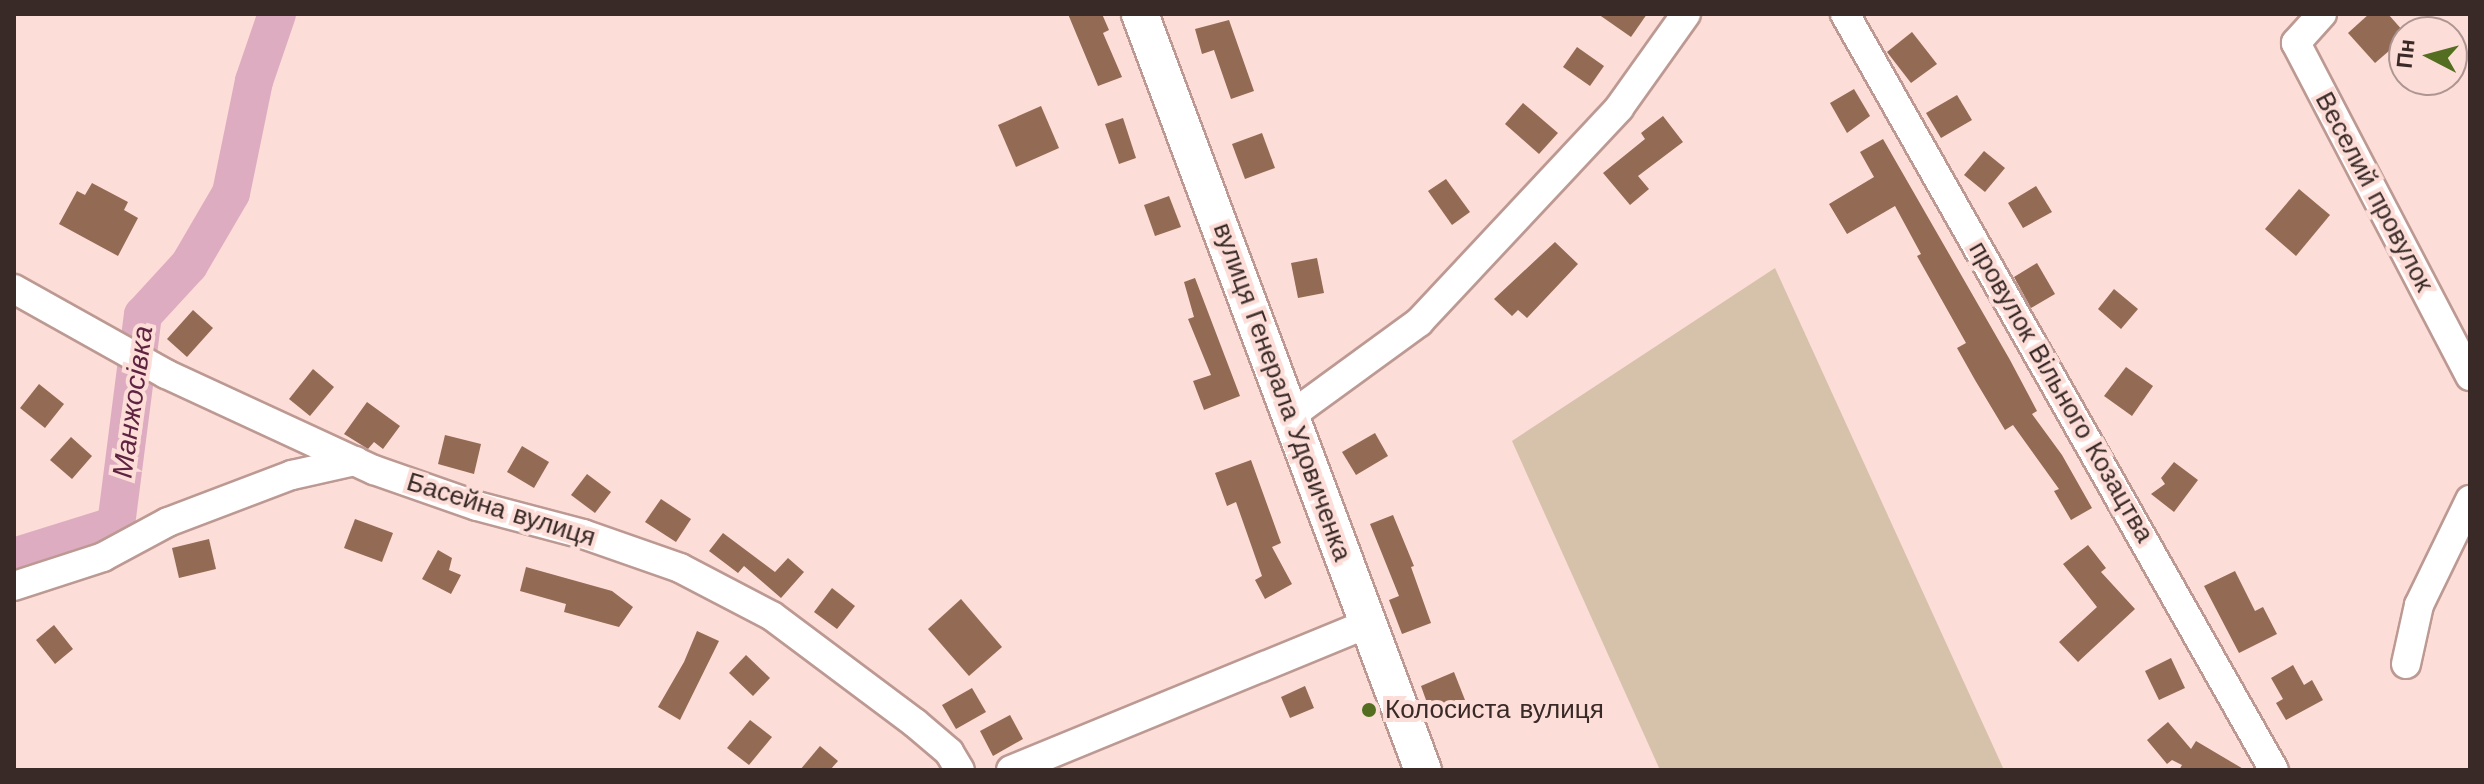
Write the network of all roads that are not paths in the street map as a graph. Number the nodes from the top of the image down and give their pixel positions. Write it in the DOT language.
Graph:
graph roads {
  1 [pos="1140,14"];
  2 [pos="1686,14"];
  3 [pos="1845,14"];
  4 [pos="2322,14"];
  5 [pos="14,289"];
  6 [pos="2470,376"];
  7 [pos="1293,414"];
  8 [pos="355,461"];
  9 [pos="2470,500"];
  10 [pos="14,586"];
  11 [pos="1367,624"];
  12 [pos="2406,664"];
  13 [pos="960,770"];
  14 [pos="1011,770"];
  15 [pos="1423,770"];
  16 [pos="2274,770"];
  1 -- 7 [label="main road, вулиця Генерала Удовиченка"];
  2 -- 7 [label="street"];
  3 -- 16 [label="street, провулок Вільного Козацтва"];
  4 -- 6 [label="street, Веселий провулок"];
  5 -- 8 [label="street, Басейна вулиця"];
  7 -- 11 [label="main road, вулиця Генерала Удовиченка"];
  8 -- 10 [label="street"];
  8 -- 13 [label="street, Басейна вулиця"];
  9 -- 12 [label="street"];
  11 -- 14 [label="street"];
  11 -- 15 [label="main road, вулиця Генерала Удовиченка"];
}
